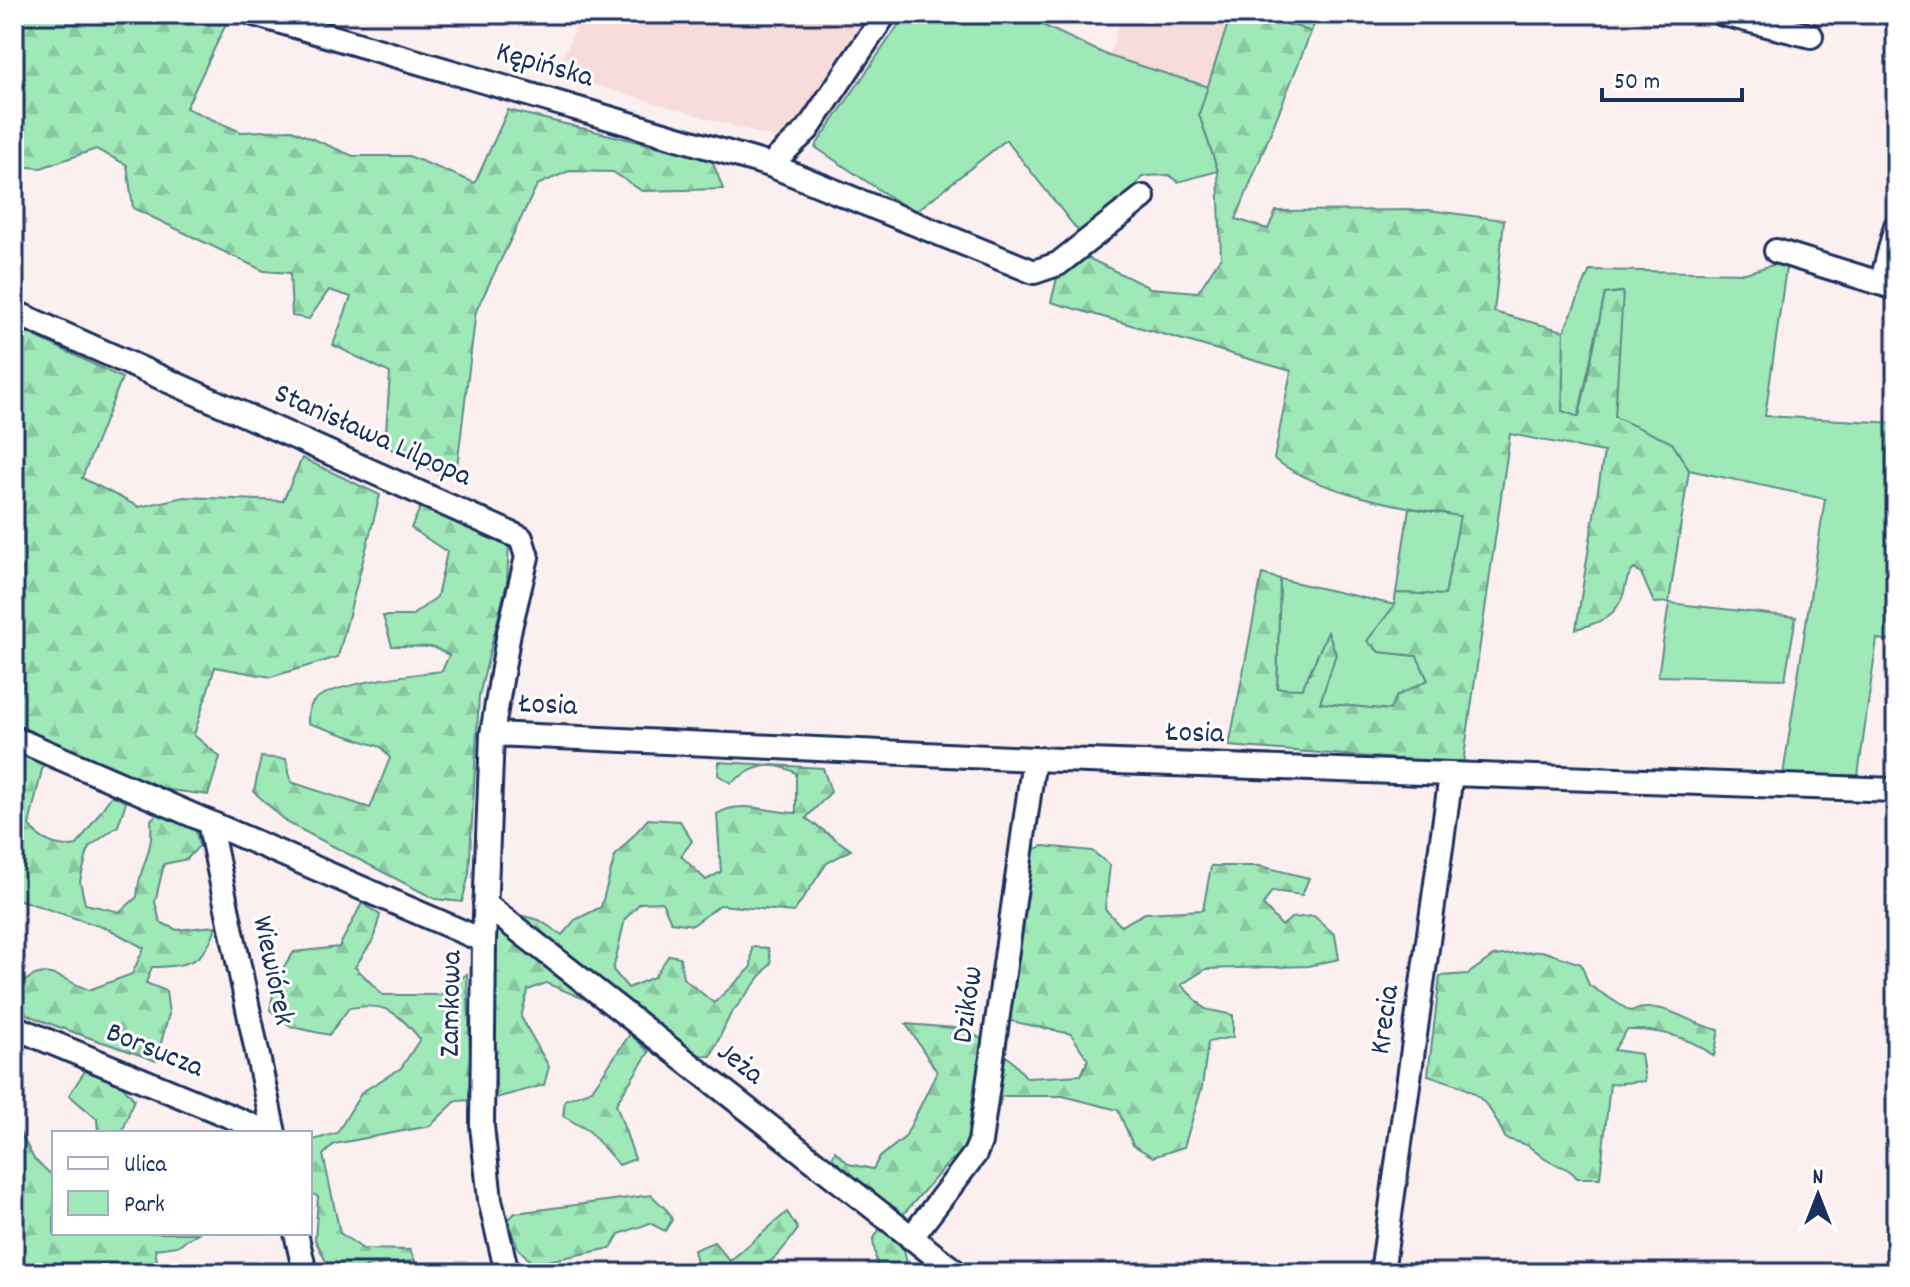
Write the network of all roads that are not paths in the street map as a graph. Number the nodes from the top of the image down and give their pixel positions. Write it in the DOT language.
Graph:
graph roads {
  1 [pos="254,14"];
  2 [pos="885,14"];
  3 [pos="1723,14"];
  4 [pos="1811,36"];
  5 [pos="770,165"];
  6 [pos="1143,197"];
  7 [pos="1896,226"];
  8 [pos="1776,251"];
  9 [pos="1889,284"];
  10 [pos="14,312"];
  11 [pos="492,734"];
  12 [pos="14,738"];
  13 [pos="1034,759"];
  14 [pos="1451,775"];
  15 [pos="1896,790"];
  16 [pos="209,822"];
  17 [pos="485,904"];
  18 [pos="484,941"];
  19 [pos="14,1027"];
  20 [pos="267,1131"];
  21 [pos="272,1131"];
  22 [pos="296,1235"];
  23 [pos="911,1238"];
  24 [pos="305,1273"];
  25 [pos="507,1273"];
  26 [pos="957,1273"];
  27 [pos="1382,1273"];
  1 -- 5 [label="street, Kępińska"];
  2 -- 5 [label="street"];
  3 -- 4 [label="street"];
  5 -- 6 [label="street, Kępińska"];
  7 -- 9 [label="street"];
  8 -- 9 [label="street"];
  10 -- 11 [label="street, Stanisława Lilpopa"];
  11 -- 13 [label="street, Łosia"];
  11 -- 17 [label="street, Zamkowa"];
  12 -- 16 [label="street"];
  13 -- 14 [label="street, Łosia"];
  13 -- 23 [label="street, Dzików"];
  14 -- 15 [label="street, Łosia"];
  14 -- 27 [label="street, Krecia"];
  16 -- 18 [label="street"];
  16 -- 21 [label="street, Wiewiórek"];
  17 -- 18 [label="street, Zamkowa"];
  17 -- 23 [label="street, Jeża"];
  18 -- 25 [label="street, Zamkowa"];
  19 -- 20 [label="street, Borsucza"];
  22 -- 24 [label="street"];
  23 -- 26 [label="street, Jeża"];
}
